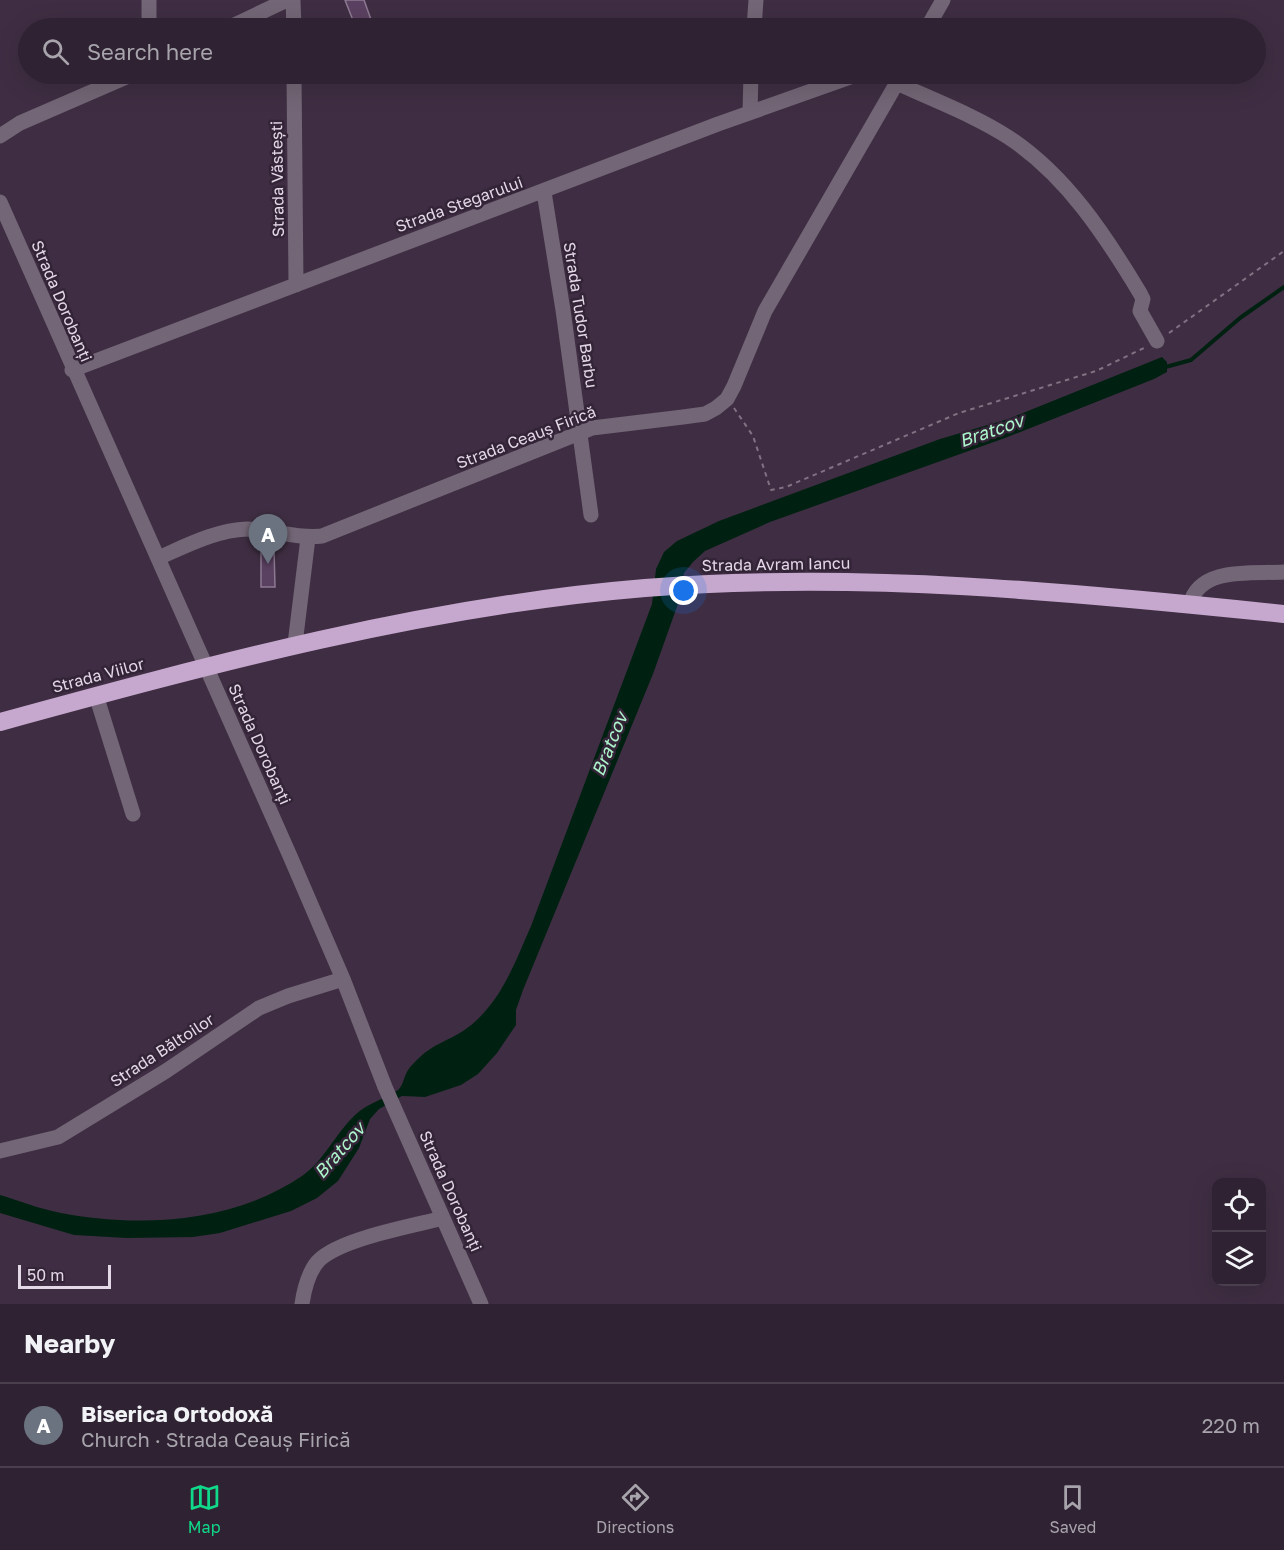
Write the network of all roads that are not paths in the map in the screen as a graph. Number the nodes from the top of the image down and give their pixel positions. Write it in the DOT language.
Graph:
graph roads {
  1 [pos="149,0"];
  2 [pos="287,0"];
  3 [pos="293,0"];
  4 [pos="756,0"];
  5 [pos="943,0"];
  6 [pos="149,18"];
  7 [pos="249,18"];
  8 [pos="294,18"];
  9 [pos="755,18"];
  10 [pos="933,18"];
  11 [pos="110,84"];
  12 [pos="294,84"];
  13 [pos="751,84"];
  14 [pos="830,84"];
  15 [pos="896,84"];
  16 [pos="910,84"];
  17 [pos="750,112"];
  18 [pos="0,136"];
  19 [pos="544,192"];
  20 [pos="0,202"];
  21 [pos="296,285"];
  22 [pos="1157,341"];
  23 [pos="72,370"];
  24 [pos="580,432"];
  25 [pos="591,515"];
  26 [pos="308,538"];
  27 [pos="158,558"];
  28 [pos="1284,572"];
  29 [pos="1190,604"];
  30 [pos="1284,614"];
  31 [pos="295,644"];
  32 [pos="206,666"];
  33 [pos="96,695"];
  34 [pos="0,722"];
  35 [pos="133,814"];
  36 [pos="343,979"];
  37 [pos="0,1151"];
  38 [pos="443,1218"];
  39 [pos="302,1304"];
  40 [pos="481,1304"];
  1 -- 6 [label="street"];
  2 -- 7 [label="street"];
  3 -- 8 [label="street"];
  4 -- 9 [label="street"];
  5 -- 10 [label="street"];
  11 -- 18 [label="street"];
  12 -- 21 [label="street, Strada Văstești"];
  13 -- 17 [label="street"];
  14 -- 17 [label="street, Strada Stegarului"];
  15 -- 24 [label="street, Strada Ceauș Firică"];
  16 -- 22 [label="street"];
  17 -- 19 [label="street, Strada Stegarului"];
  19 -- 21 [label="street, Strada Stegarului"];
  19 -- 24 [label="street, Strada Tudor Barbu"];
  20 -- 23 [label="street, Strada Dorobanți"];
  21 -- 23 [label="street, Strada Stegarului"];
  23 -- 27 [label="street, Strada Dorobanți"];
  24 -- 25 [label="street, Strada Tudor Barbu"];
  24 -- 26 [label="street, Strada Ceauș Firică"];
  26 -- 27 [label="street, Strada Ceauș Firică"];
  26 -- 31 [label="street"];
  27 -- 32 [label="street, Strada Dorobanți"];
  28 -- 29 [label="street"];
  29 -- 30 [label="highway, Strada Avram Iancu"];
  29 -- 31 [label="highway, Strada Avram Iancu"];
  31 -- 32 [label="highway, Strada Avram Iancu"];
  32 -- 33 [label="highway, Strada Viilor"];
  32 -- 36 [label="street, Strada Dorobanți"];
  33 -- 34 [label="highway, Strada Viilor"];
  33 -- 35 [label="street"];
  36 -- 37 [label="street, Strada Băltoilor"];
  36 -- 38 [label="street, Strada Dorobanți"];
  38 -- 39 [label="street"];
  38 -- 40 [label="street, Strada Dorobanți"];
}
